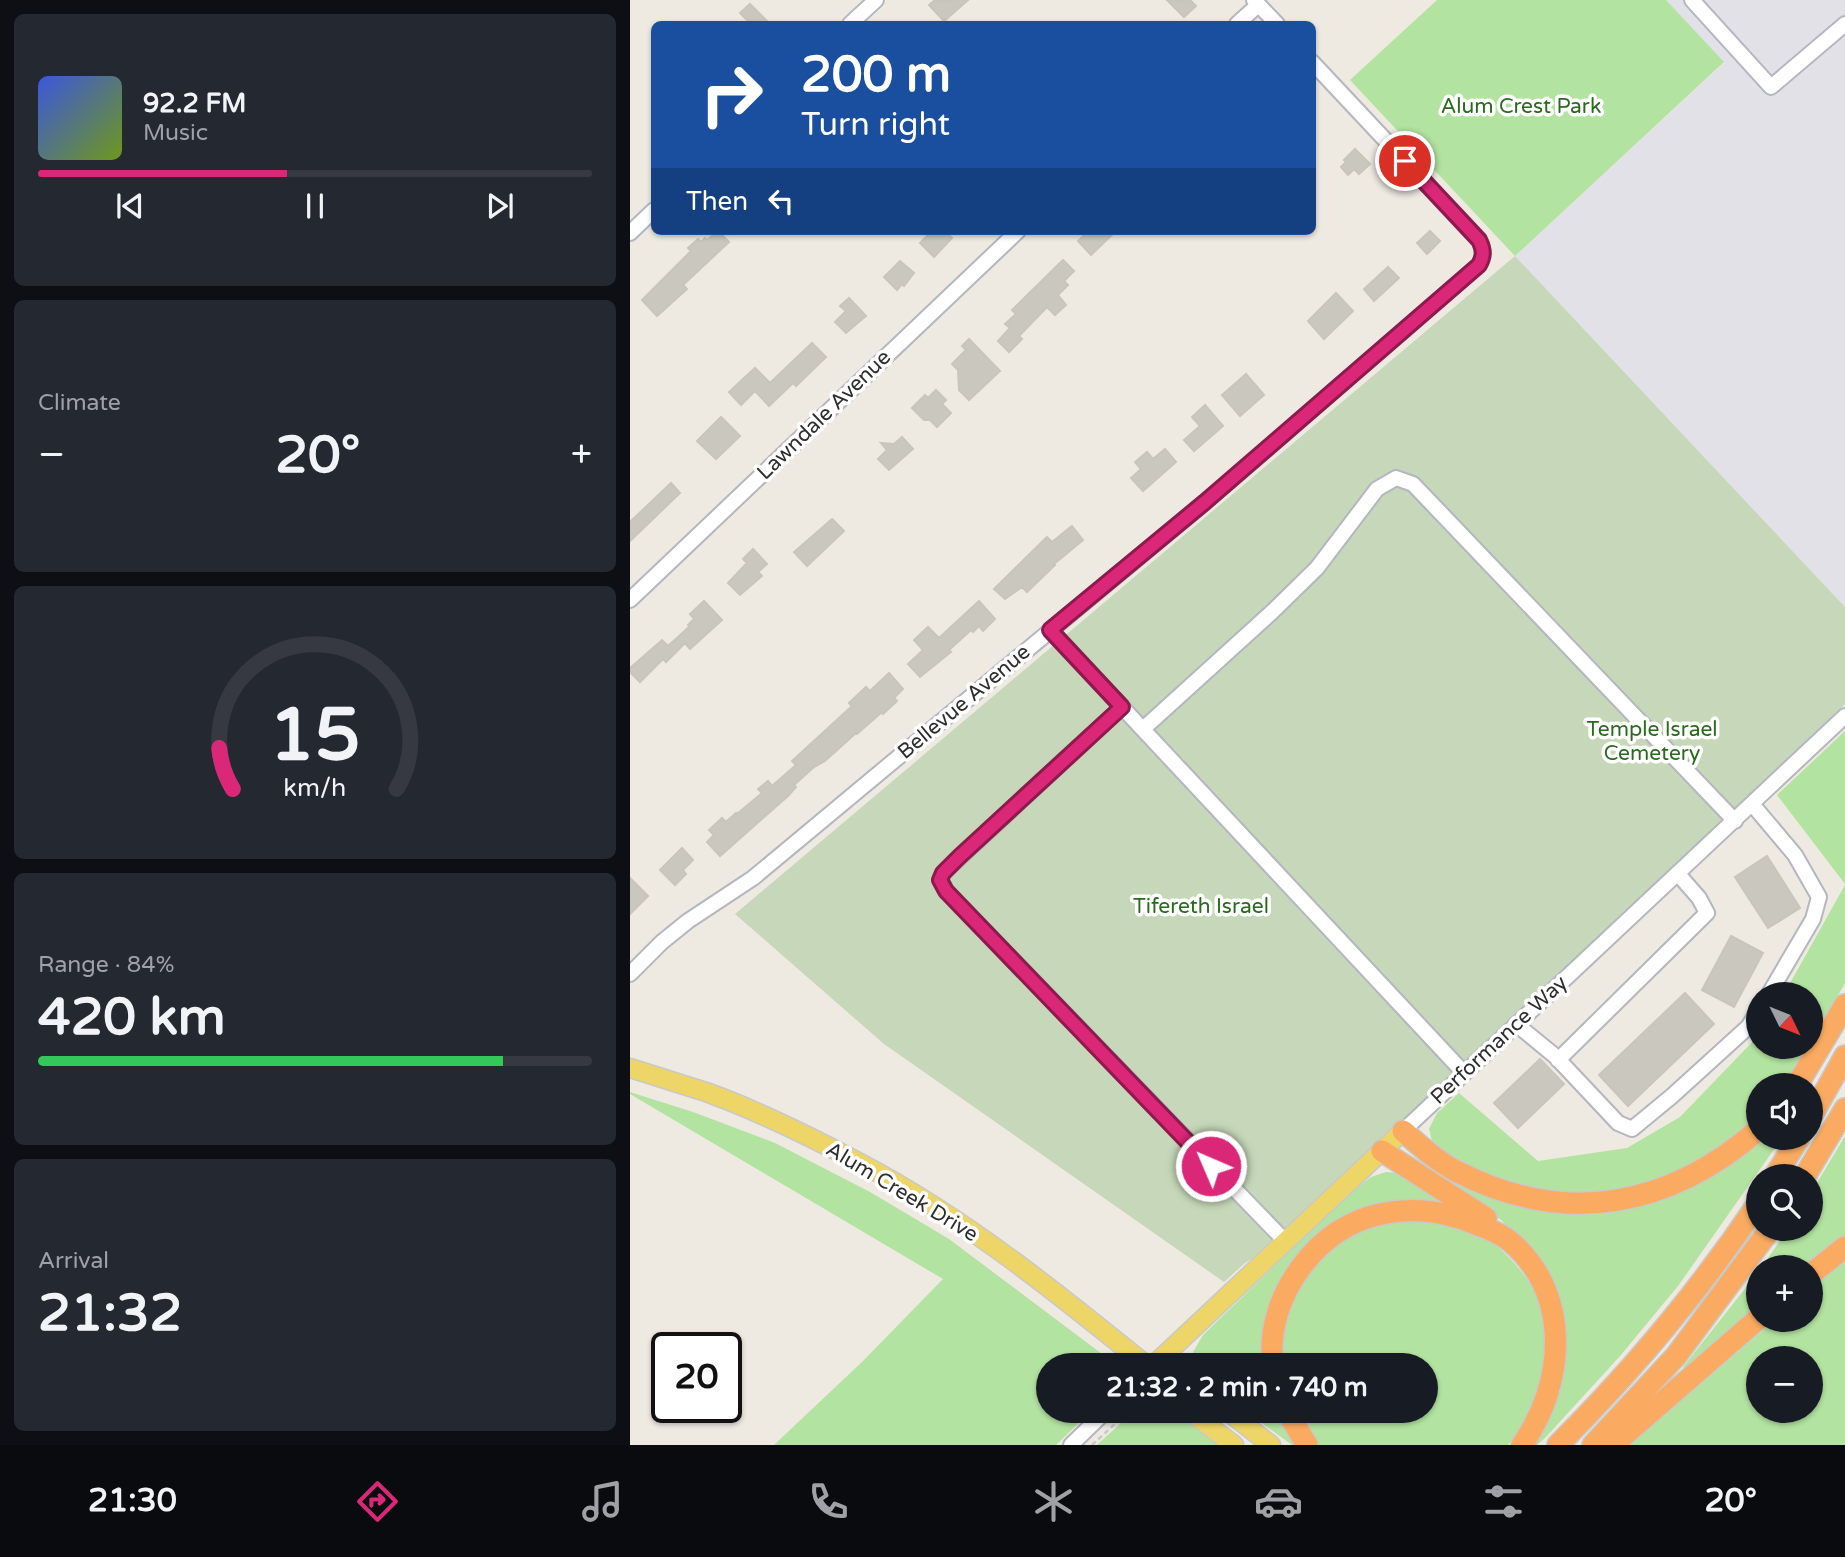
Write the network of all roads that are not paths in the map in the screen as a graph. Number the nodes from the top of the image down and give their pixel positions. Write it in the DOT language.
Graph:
graph roads {
  1 [pos="876,0"];
  2 [pos="1692,0"];
  3 [pos="1256,2"];
  4 [pos="853,21"];
  5 [pos="1240,21"];
  6 [pos="1274,21"];
  7 [pos="1845,24"];
  8 [pos="1316,66"];
  9 [pos="651,213"];
  10 [pos="630,233"];
  11 [pos="1014,235"];
  12 [pos="630,600"];
  13 [pos="1050,630"];
  14 [pos="1122,707"];
  15 [pos="1845,716"];
  16 [pos="1143,729"];
  17 [pos="1752,804"];
  18 [pos="1735,821"];
  19 [pos="1678,874"];
  20 [pos="630,974"];
  21 [pos="1776,982"];
  22 [pos="1845,1005"];
  23 [pos="1516,1024"];
  24 [pos="1746,1029"];
  25 [pos="1845,1056"];
  26 [pos="1558,1060"];
  27 [pos="630,1069"];
  28 [pos="1464,1073"];
  29 [pos="1804,1073"];
  30 [pos="1823,1095"];
  31 [pos="1845,1109"];
  32 [pos="1403,1131"];
  33 [pos="1746,1139"];
  34 [pos="1382,1151"];
  35 [pos="1812,1164"];
  36 [pos="1746,1221"];
  37 [pos="1509,1240"];
  38 [pos="1285,1241"];
  39 [pos="1761,1241"];
  40 [pos="1845,1247"];
  41 [pos="1823,1265"];
  42 [pos="1746,1329"];
  43 [pos="1130,1353"];
  44 [pos="1167,1353"];
  45 [pos="1272,1353"];
  46 [pos="1094,1423"];
  47 [pos="1205,1423"];
  48 [pos="1243,1423"];
  49 [pos="1294,1423"];
  50 [pos="1071,1445"];
  51 [pos="1234,1445"];
  52 [pos="1271,1445"];
  53 [pos="1307,1445"];
  54 [pos="1522,1445"];
  55 [pos="1558,1445"];
  56 [pos="1593,1445"];
  57 [pos="1610,1445"];
  1 -- 4 [label="street"];
  2 -- 7 [label="street"];
  3 -- 5 [label="street"];
  3 -- 6 [label="street"];
  8 -- 13 [label="street, Bellevue Avenue"];
  9 -- 10 [label="street"];
  11 -- 12 [label="street, Lawndale Avenue"];
  13 -- 14 [label="street"];
  13 -- 20 [label="street, Bellevue Avenue"];
  14 -- 16 [label="street"];
  14 -- 38 [label="street"];
  15 -- 17 [label="street, Performance Way"];
  16 -- 18 [label="street"];
  16 -- 28 [label="street"];
  17 -- 18 [label="street, Performance Way"];
  17 -- 21 [label="street"];
  18 -- 19 [label="street, Performance Way"];
  19 -- 23 [label="street, Performance Way"];
  19 -- 26 [label="street"];
  22 -- 29 [label="highway"];
  23 -- 26 [label="street"];
  23 -- 28 [label="street, Performance Way"];
  24 -- 26 [label="street"];
  25 -- 30 [label="highway"];
  27 -- 43 [label="main road, Alum Creek Drive"];
  28 -- 32 [label="street, Performance Way"];
  31 -- 35 [label="highway"];
  32 -- 33 [label="highway"];
  32 -- 34 [label="main road, Performance Way"];
  34 -- 37 [label="highway"];
  34 -- 38 [label="main road, Performance Way"];
  36 -- 55 [label="highway"];
  37 -- 45 [label="highway"];
  37 -- 54 [label="highway"];
  38 -- 44 [label="main road, Performance Way"];
  39 -- 56 [label="highway"];
  40 -- 41 [label="highway"];
  42 -- 57 [label="highway"];
  46 -- 50 [label="street"];
  47 -- 51 [label="main road"];
  48 -- 52 [label="main road"];
  49 -- 53 [label="highway"];
}
